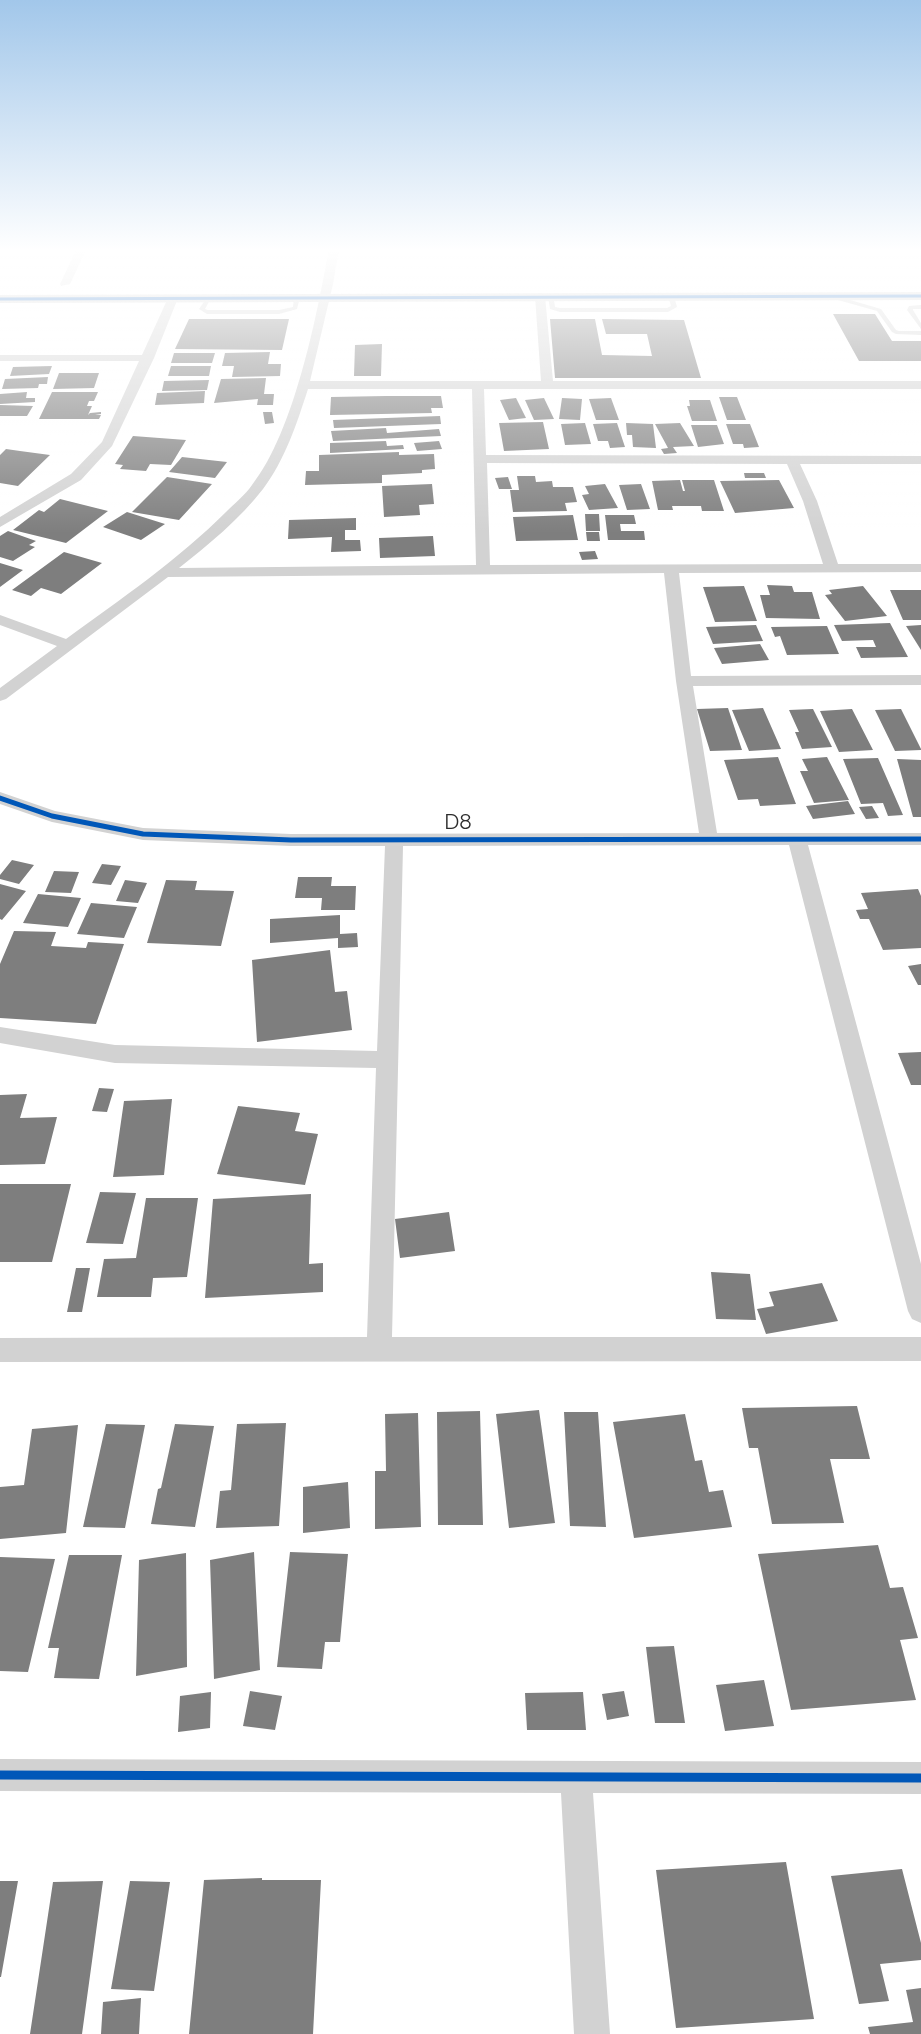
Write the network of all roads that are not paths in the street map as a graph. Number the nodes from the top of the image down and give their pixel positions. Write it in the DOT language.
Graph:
graph roads {
  1 [pos="154,343"];
  2 [pos="313,343"];
  3 [pos="546,343"];
  4 [pos="0,358"];
  5 [pos="148,358"];
  6 [pos="303,385"];
  7 [pos="478,385"];
  8 [pos="547,385"];
  9 [pos="921,385"];
  10 [pos="480,459"];
  11 [pos="792,460"];
  12 [pos="921,460"];
  13 [pos="0,523"];
  14 [pos="671,568"];
  15 [pos="832,568"];
  16 [pos="921,568"];
  17 [pos="483,569"];
  18 [pos="165,573"];
  19 [pos="0,620"];
  20 [pos="67,645"];
  21 [pos="921,680"];
  22 [pos="684,681"];
  23 [pos="0,696"];
  24 [pos="0,798"];
  25 [pos="709,839"];
  26 [pos="797,839"];
  27 [pos="921,839"];
  28 [pos="394,840"];
  29 [pos="0,1035"];
  30 [pos="388,1060"];
  31 [pos="921,1311"];
  32 [pos="921,1348"];
  33 [pos="0,1350"];
  34 [pos="379,1350"];
  35 [pos="0,1775"];
  36 [pos="576,1777"];
  37 [pos="921,1778"];
  38 [pos="592,2034"];
  1 -- 5 [label="street"];
  2 -- 6 [label="street"];
  3 -- 8 [label="street"];
  4 -- 5 [label="street"];
  5 -- 13 [label="street"];
  6 -- 7 [label="street"];
  6 -- 18 [label="street"];
  7 -- 8 [label="street"];
  7 -- 10 [label="street"];
  8 -- 9 [label="street"];
  10 -- 11 [label="street"];
  10 -- 17 [label="street"];
  11 -- 12 [label="street"];
  11 -- 15 [label="street"];
  14 -- 15 [label="street"];
  14 -- 17 [label="street"];
  14 -- 22 [label="street"];
  15 -- 16 [label="street"];
  17 -- 18 [label="street"];
  18 -- 20 [label="street"];
  19 -- 20 [label="street"];
  20 -- 23 [label="street"];
  21 -- 22 [label="street"];
  22 -- 25 [label="street"];
  24 -- 28 [label="street, D8"];
  25 -- 26 [label="street, D8"];
  25 -- 28 [label="street, D8"];
  26 -- 27 [label="street, D8"];
  26 -- 31 [label="street"];
  28 -- 30 [label="street"];
  29 -- 30 [label="street"];
  30 -- 34 [label="street"];
  32 -- 34 [label="street"];
  33 -- 34 [label="street"];
  35 -- 36 [label="street"];
  36 -- 37 [label="street"];
  36 -- 38 [label="street"];
}
